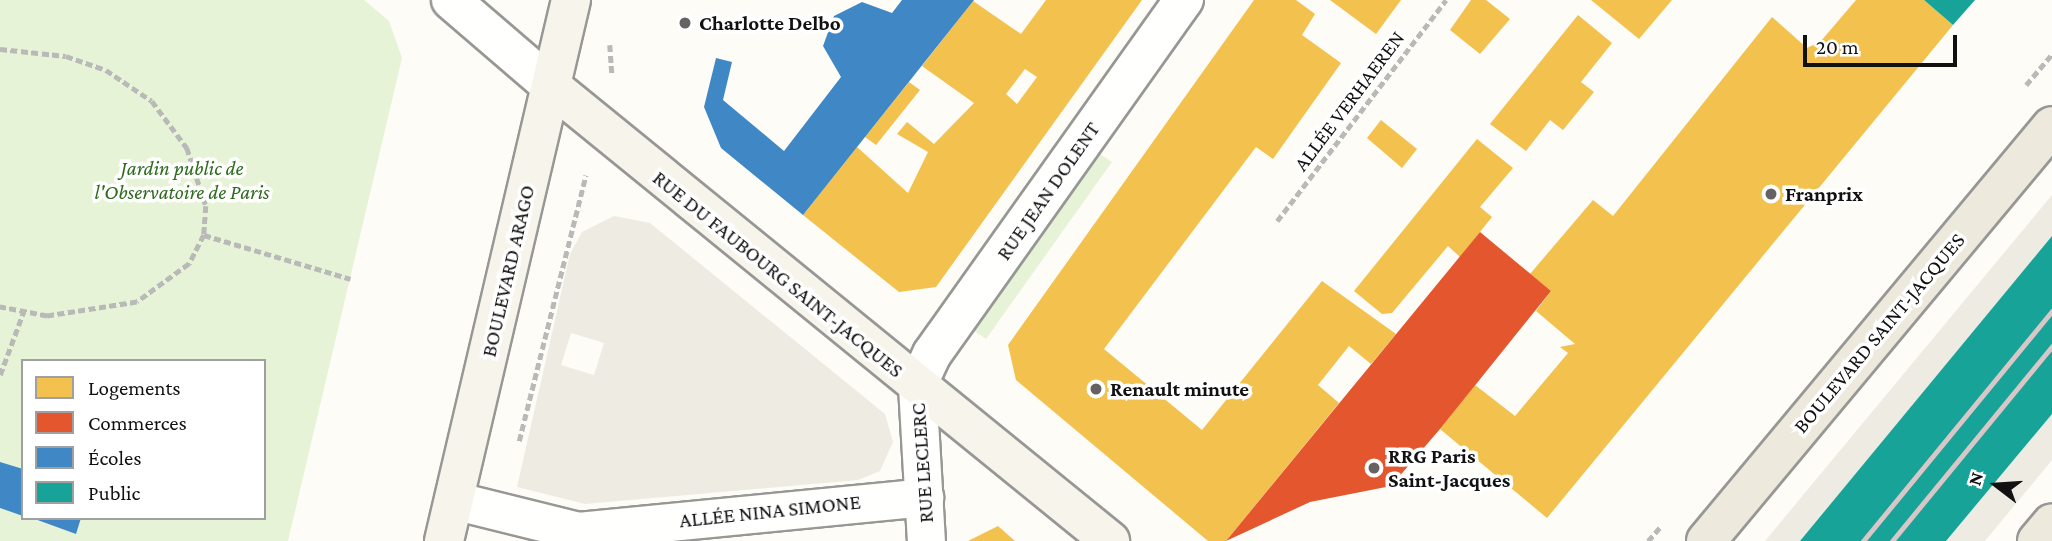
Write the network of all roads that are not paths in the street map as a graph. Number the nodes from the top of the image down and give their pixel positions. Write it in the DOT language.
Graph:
graph roads {
  1 [pos="452,0"];
  2 [pos="571,0"];
  3 [pos="1184,0"];
  4 [pos="551,86"];
  5 [pos="2052,126"];
  6 [pos="917,386"];
  7 [pos="924,497"];
  8 [pos="453,499"];
  9 [pos="2052,523"];
  10 [pos="444,541"];
  11 [pos="926,541"];
  12 [pos="1110,541"];
  13 [pos="1706,541"];
  14 [pos="2037,541"];
  1 -- 4 [label="street, RUE DU FAUBOURG SAINT-JACQUES"];
  2 -- 4 [label="main road, BOULEVARD ARAGO"];
  3 -- 6 [label="street, RUE JEAN DOLENT"];
  4 -- 6 [label="main road, RUE DU FAUBOURG SAINT-JACQUES"];
  4 -- 8 [label="main road, BOULEVARD ARAGO"];
  5 -- 13 [label="main road, BOULEVARD SAINT-JACQUES"];
  6 -- 7 [label="street, RUE LECLERC"];
  6 -- 12 [label="main road, RUE DU FAUBOURG SAINT-JACQUES"];
  7 -- 8 [label="street, ALLÉE NINA SIMONE"];
  7 -- 11 [label="street, RUE LECLERC"];
  8 -- 10 [label="main road, BOULEVARD ARAGO"];
  9 -- 14 [label="main road"];
}
